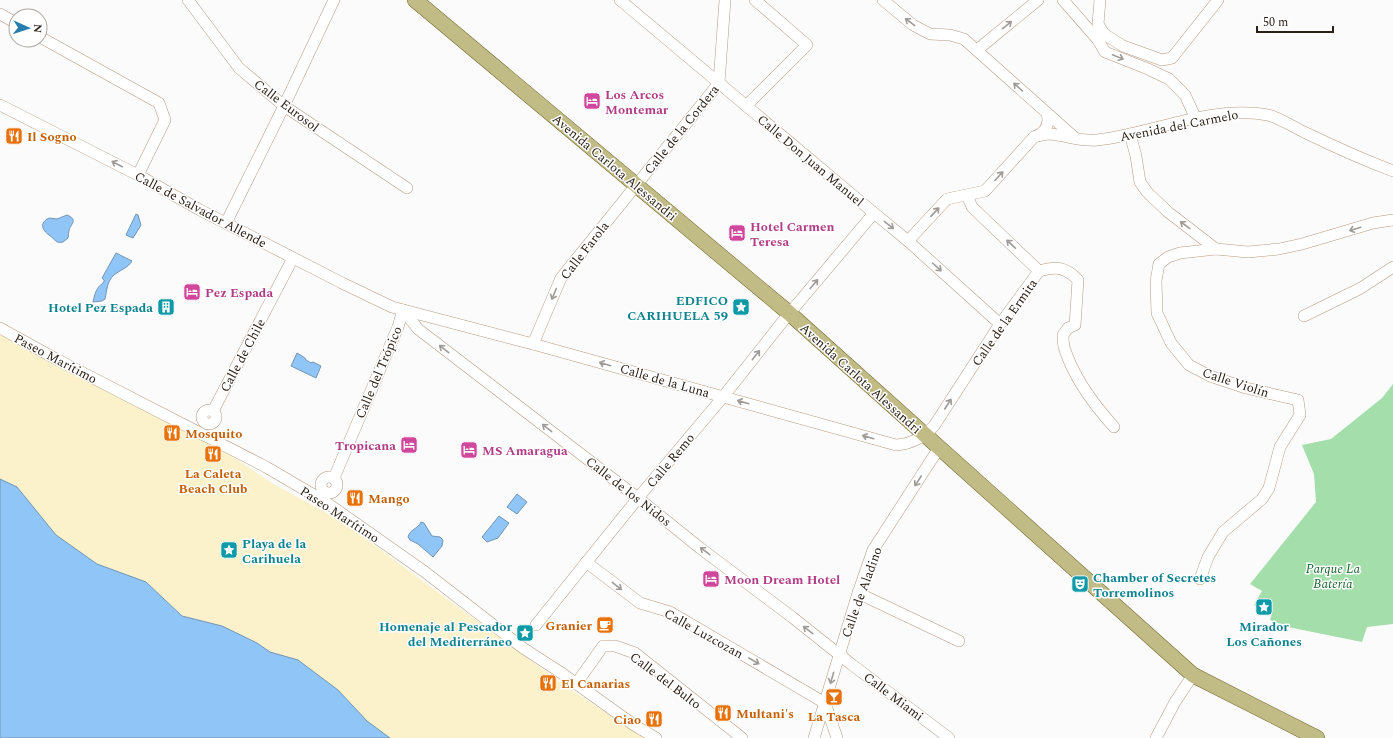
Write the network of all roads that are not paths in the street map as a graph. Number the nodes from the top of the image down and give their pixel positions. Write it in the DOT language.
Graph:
graph roads {
  1 [pos="188,0"];
  2 [pos="334,0"];
  3 [pos="415,0"];
  4 [pos="620,0"];
  5 [pos="725,0"];
  6 [pos="755,0"];
  7 [pos="883,0"];
  8 [pos="1038,0"];
  9 [pos="1063,0"];
  10 [pos="1100,0"];
  11 [pos="1218,0"];
  12 [pos="1101,37"];
  13 [pos="48,41"];
  14 [pos="977,50"];
  15 [pos="720,83"];
  16 [pos="0,105"];
  17 [pos="284,106"];
  18 [pos="746,106"];
  19 [pos="1047,112"];
  20 [pos="1196,119"];
  21 [pos="1130,134"];
  22 [pos="1034,137"];
  23 [pos="1074,138"];
  24 [pos="1393,171"];
  25 [pos="138,175"];
  26 [pos="636,185"];
  27 [pos="407,188"];
  28 [pos="967,195"];
  29 [pos="874,213"];
  30 [pos="1393,220"];
  31 [pos="226,223"];
  32 [pos="908,240"];
  33 [pos="1216,249"];
  34 [pos="293,258"];
  35 [pos="1393,267"];
  36 [pos="1039,271"];
  37 [pos="403,310"];
  38 [pos="789,313"];
  39 [pos="1304,316"];
  40 [pos="1000,324"];
  41 [pos="0,328"];
  42 [pos="533,344"];
  43 [pos="723,397"];
  44 [pos="213,411"];
  45 [pos="1114,427"];
  46 [pos="925,435"];
  47 [pos="939,448"];
  48 [pos="334,478"];
  49 [pos="638,498"];
  50 [pos="586,562"];
  51 [pos="1200,579"];
  52 [pos="858,593"];
  53 [pos="536,625"];
  54 [pos="959,641"];
  55 [pos="839,654"];
  56 [pos="1193,675"];
  57 [pos="576,684"];
  58 [pos="825,702"];
  59 [pos="656,738"];
  60 [pos="742,738"];
  61 [pos="814,738"];
  62 [pos="837,738"];
  63 [pos="949,738"];
  64 [pos="1156,738"];
  65 [pos="1317,738"];
  1 -- 17 [label="street, Calle Eurosol"];
  2 -- 17 [label="street"];
  3 -- 26 [label="main road, Avenida Carlota Alessandri"];
  4 -- 15 [label="street, Calle Don Juan Manuel"];
  5 -- 15 [label="street, Calle de la Cordera"];
  6 -- 18 [label="street"];
  14 -- 7 [label="street, one-way"];
  14 -- 8 [label="street, one-way"];
  9 -- 12 [label="street"];
  10 -- 12 [label="street"];
  11 -- 12 [label="street"];
  12 -- 20 [label="street, one-way"];
  13 -- 25 [label="street"];
  19 -- 14 [label="street, one-way"];
  15 -- 18 [label="street, Calle Don Juan Manuel"];
  15 -- 26 [label="street, Calle de la Cordera"];
  25 -- 16 [label="street, Calle de Salvador Allende, one-way"];
  17 -- 27 [label="street, Calle Eurosol"];
  17 -- 31 [label="street"];
  18 -- 29 [label="street, Calle Don Juan Manuel"];
  19 -- 22 [label="street"];
  19 -- 23 [label="street"];
  20 -- 21 [label="street, Avenida del Carmelo"];
  20 -- 24 [label="street, Avenida del Carmelo"];
  21 -- 23 [label="street, Avenida del Carmelo"];
  33 -- 21 [label="street, one-way"];
  22 -- 23 [label="street"];
  28 -- 22 [label="street, one-way"];
  25 -- 31 [label="street, Calle de Salvador Allende"];
  26 -- 38 [label="main road, Avenida Carlota Alessandri"];
  26 -- 42 [label="street, Calle Farola, one-way"];
  32 -- 28 [label="street, one-way"];
  36 -- 28 [label="street, Calle de la Ermita, one-way"];
  29 -- 32 [label="street, Calle Don Juan Manuel, one-way"];
  38 -- 29 [label="street, Calle Remo, one-way"];
  30 -- 33 [label="street, one-way"];
  31 -- 34 [label="street, Calle de Salvador Allende"];
  32 -- 40 [label="street, Calle Don Juan Manuel, one-way"];
  33 -- 51 [label="street, Calle Violín"];
  34 -- 37 [label="street, Calle de Salvador Allende"];
  34 -- 44 [label="street, Calle de Chile"];
  35 -- 39 [label="street"];
  36 -- 40 [label="street, Calle de la Ermita"];
  36 -- 45 [label="street"];
  37 -- 42 [label="street, Calle de la Luna"];
  37 -- 48 [label="street, Calle del Trópico"];
  49 -- 37 [label="street, Calle de los Nidos, one-way"];
  43 -- 38 [label="street, Calle Remo, one-way"];
  38 -- 46 [label="main road, Avenida Carlota Alessandri"];
  46 -- 40 [label="street, Calle de la Ermita, one-way"];
  41 -- 57 [label="street, Paseo Marítimo"];
  43 -- 42 [label="street, Calle de la Luna, one-way"];
  46 -- 43 [label="street, Calle de la Luna, one-way"];
  43 -- 49 [label="street, Calle Remo"];
  46 -- 47 [label="main road, Avenida Carlota Alessandri"];
  47 -- 52 [label="street, Calle de Aladino, one-way"];
  47 -- 56 [label="main road, Avenida Carlota Alessandri"];
  49 -- 50 [label="street, Calle Remo"];
  55 -- 49 [label="street, Calle de los Nidos, one-way"];
  50 -- 53 [label="street, Calle Remo"];
  50 -- 58 [label="street, Calle Luzcozan, one-way"];
  52 -- 54 [label="street"];
  52 -- 55 [label="street, Calle de Aladino"];
  55 -- 58 [label="street, Calle de Aladino, one-way"];
  55 -- 63 [label="street, Calle Miami"];
  56 -- 64 [label="street"];
  56 -- 65 [label="main road, Avenida Carlota Alessandri"];
  57 -- 59 [label="street, Paseo Marítimo"];
  57 -- 60 [label="street, Calle del Bulto"];
  58 -- 61 [label="street, Calle de Aladino"];
  58 -- 62 [label="street"];
}
